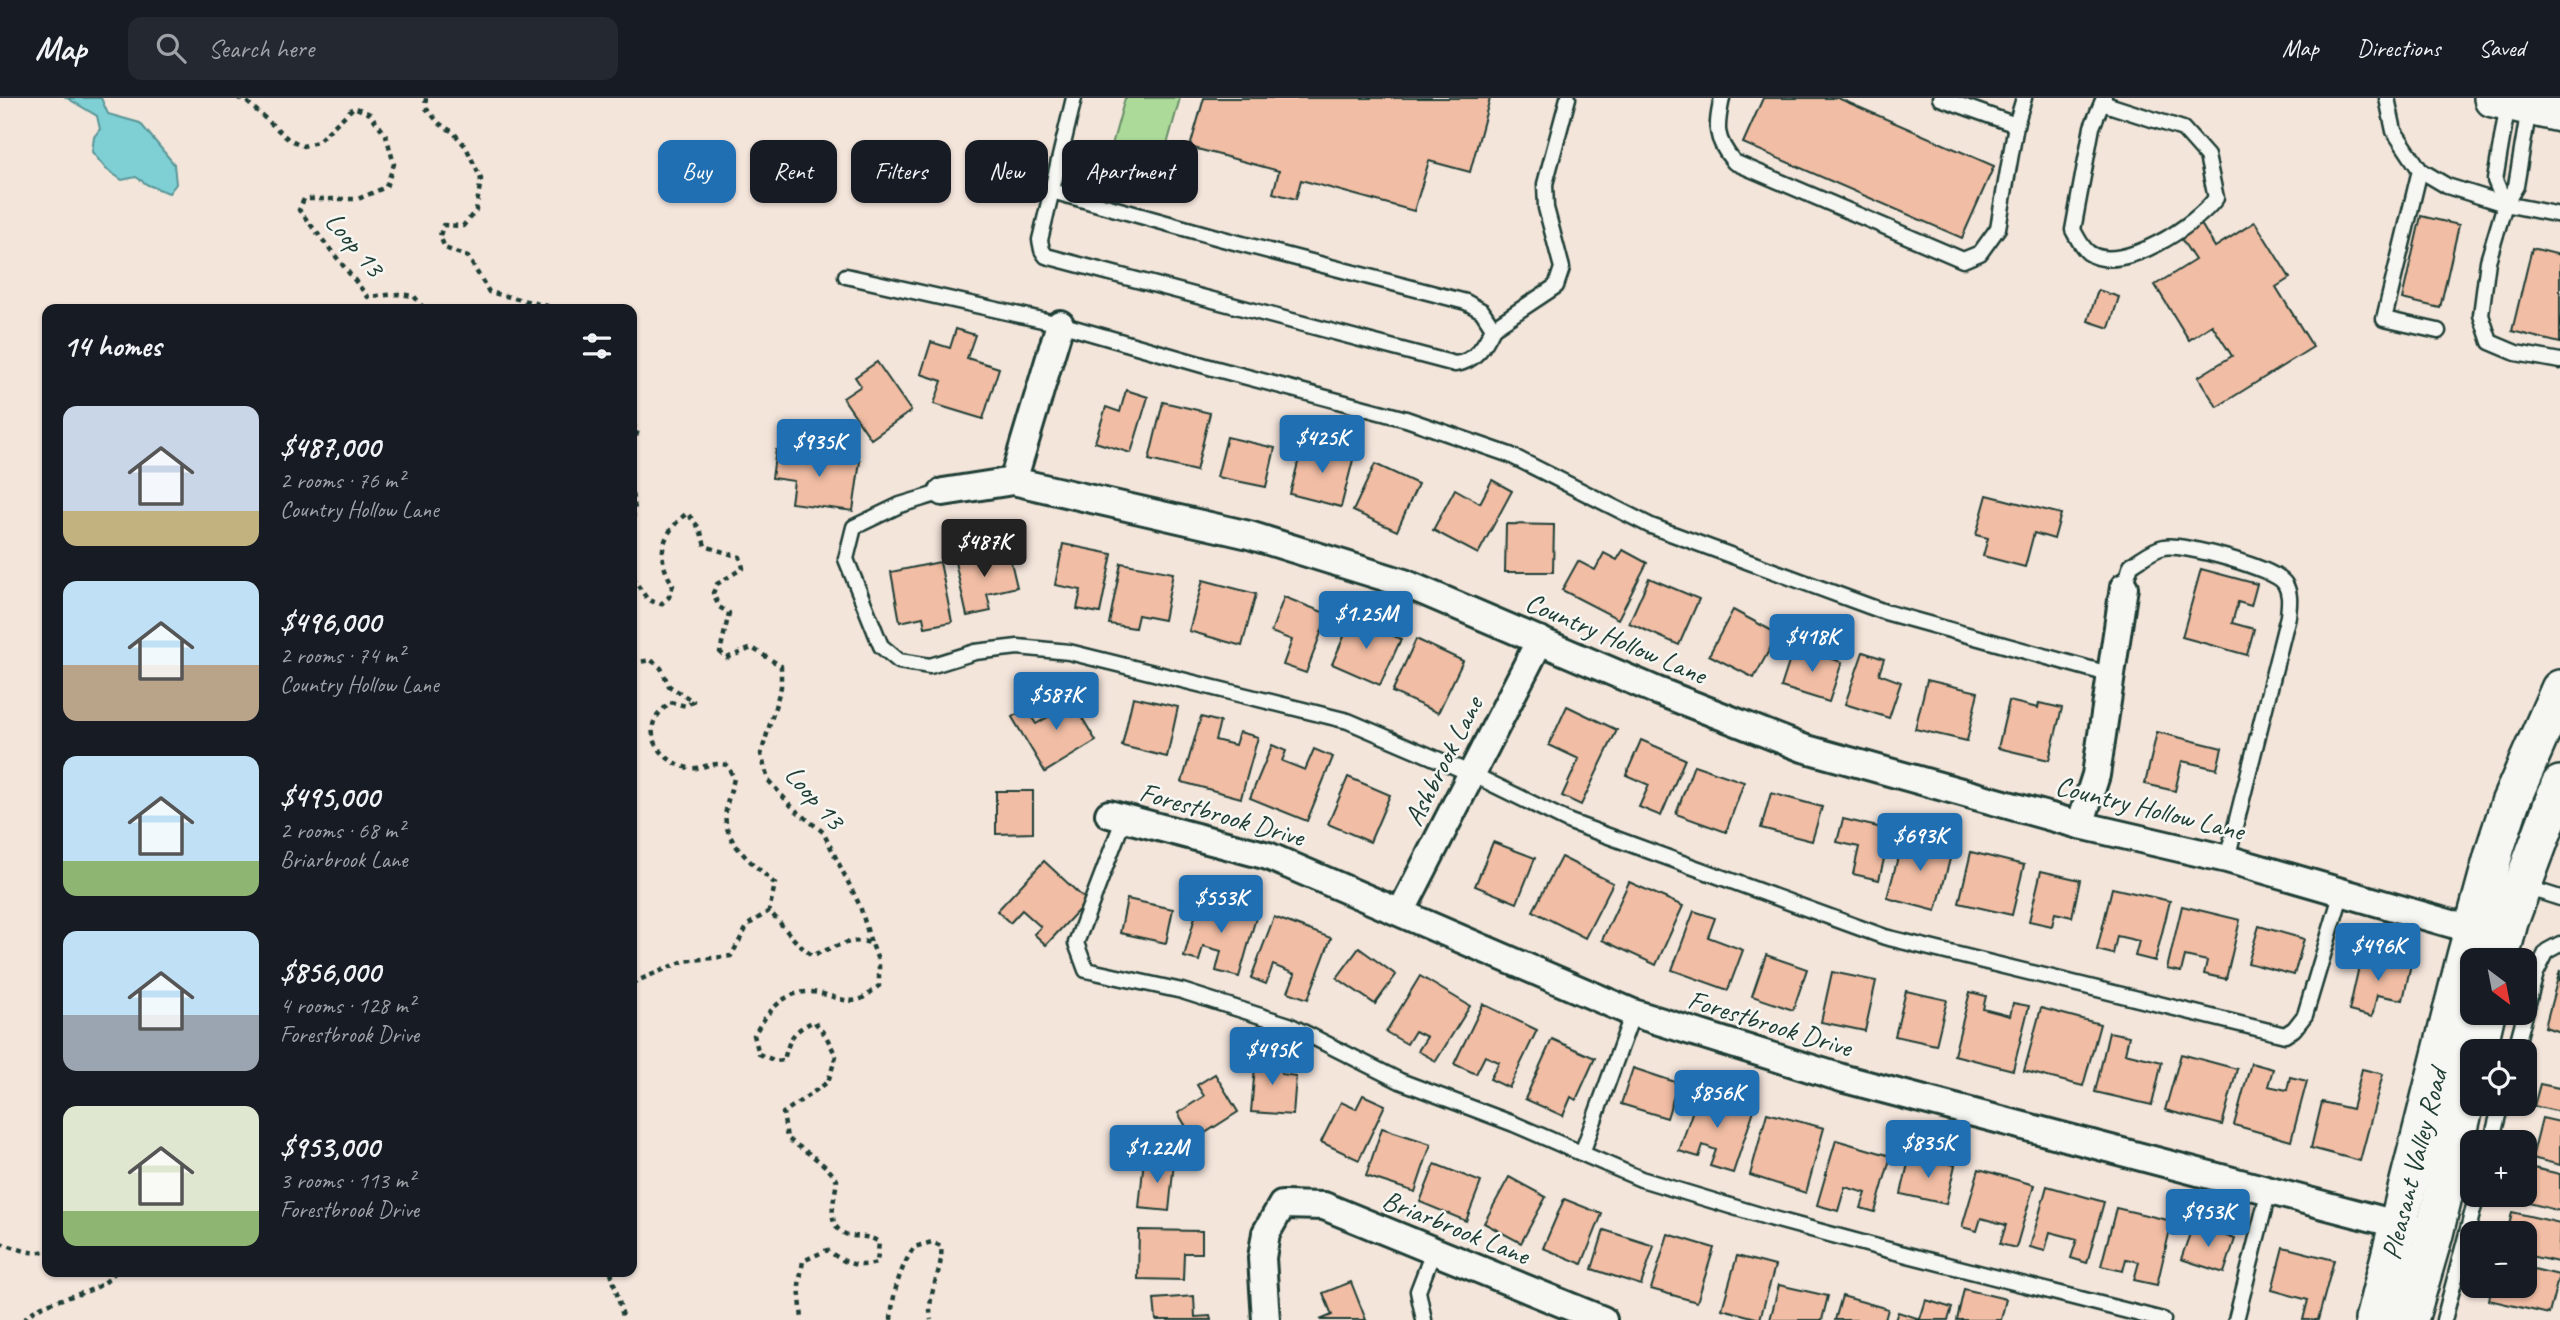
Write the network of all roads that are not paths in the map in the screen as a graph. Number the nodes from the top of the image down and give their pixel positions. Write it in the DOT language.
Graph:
graph roads {
  1 [pos="1074,98"];
  2 [pos="1569,98"];
  3 [pos="1722,98"];
  4 [pos="1940,98"];
  5 [pos="2024,98"];
  6 [pos="2387,98"];
  7 [pos="2103,100"];
  8 [pos="2523,105"];
  9 [pos="2016,125"];
  10 [pos="2420,170"];
  11 [pos="1052,191"];
  12 [pos="2505,204"];
  13 [pos="2560,215"];
  14 [pos="846,276"];
  15 [pos="1060,324"];
  16 [pos="1493,328"];
  17 [pos="2438,331"];
  18 [pos="2560,361"];
  19 [pos="1013,481"];
  20 [pos="943,492"];
  21 [pos="2124,587"];
  22 [pos="1541,640"];
  23 [pos="2112,675"];
  24 [pos="2560,689"];
  25 [pos="1472,774"];
  26 [pos="2560,785"];
  27 [pos="1116,816"];
  28 [pos="2080,825"];
  29 [pos="2227,859"];
  30 [pos="2522,886"];
  31 [pos="2342,892"];
  32 [pos="2560,898"];
  33 [pos="1401,912"];
  34 [pos="2494,938"];
  35 [pos="2560,944"];
  36 [pos="1633,1013"];
  37 [pos="2518,1039"];
  38 [pos="2462,1116"];
  39 [pos="1582,1153"];
  40 [pos="2269,1190"];
  41 [pos="2474,1207"];
  42 [pos="2398,1224"];
  43 [pos="2434,1234"];
  44 [pos="1433,1252"];
  45 [pos="1266,1320"];
  46 [pos="1424,1320"];
  47 [pos="1603,1320"];
  48 [pos="2163,1320"];
  49 [pos="2236,1320"];
  50 [pos="2374,1320"];
  51 [pos="2409,1320"];
  52 [pos="2444,1320"];
  1 -- 11 [label="lane"];
  2 -- 16 [label="lane"];
  3 -- 9 [label="lane"];
  4 -- 9 [label="lane"];
  5 -- 9 [label="lane"];
  6 -- 10 [label="lane"];
  7 -- 7 [label="lane"];
  8 -- 12 [label="lane"];
  8 -- 12 [label="lane"];
  10 -- 12 [label="lane"];
  10 -- 17 [label="lane"];
  11 -- 16 [label="lane"];
  11 -- 16 [label="lane"];
  12 -- 13 [label="lane"];
  12 -- 18 [label="lane"];
  14 -- 15 [label="lane"];
  15 -- 19 [label="street"];
  15 -- 23 [label="lane"];
  19 -- 20 [label="street, Country Hollow Lane"];
  19 -- 22 [label="street, Country Hollow Lane"];
  20 -- 25 [label="lane"];
  21 -- 23 [label="street"];
  21 -- 29 [label="lane"];
  22 -- 25 [label="street, Ashbrook Lane"];
  22 -- 28 [label="street, Country Hollow Lane"];
  23 -- 28 [label="street"];
  24 -- 34 [label="main road, Pleasant Valley Road"];
  25 -- 31 [label="lane"];
  25 -- 33 [label="street, Ashbrook Lane"];
  26 -- 30 [label="main road, Pleasant Valley Road"];
  27 -- 33 [label="street, Forestbrook Drive"];
  27 -- 39 [label="lane"];
  28 -- 29 [label="street, Country Hollow Lane"];
  29 -- 31 [label="street, Country Hollow Lane"];
  30 -- 32 [label="lane"];
  30 -- 34 [label="main road, Pleasant Valley Road"];
  31 -- 34 [label="street, Country Hollow Lane"];
  33 -- 36 [label="street, Forestbrook Drive"];
  34 -- 42 [label="main road, Pleasant Valley Road"];
  35 -- 37 [label="lane"];
  36 -- 39 [label="lane"];
  36 -- 40 [label="street, Forestbrook Drive"];
  38 -- 43 [label="main road, Pleasant Valley Road"];
  39 -- 48 [label="lane"];
  40 -- 42 [label="street, Forestbrook Drive"];
  40 -- 49 [label="lane"];
  41 -- 52 [label="lane"];
  42 -- 43 [label="street, Forestbrook Drive"];
  42 -- 50 [label="main road, Pleasant Valley Road"];
  43 -- 51 [label="main road, Pleasant Valley Road"];
  44 -- 45 [label="street, Briarbrook Lane"];
  44 -- 46 [label="lane"];
  44 -- 47 [label="street, Briarbrook Lane"];
}
